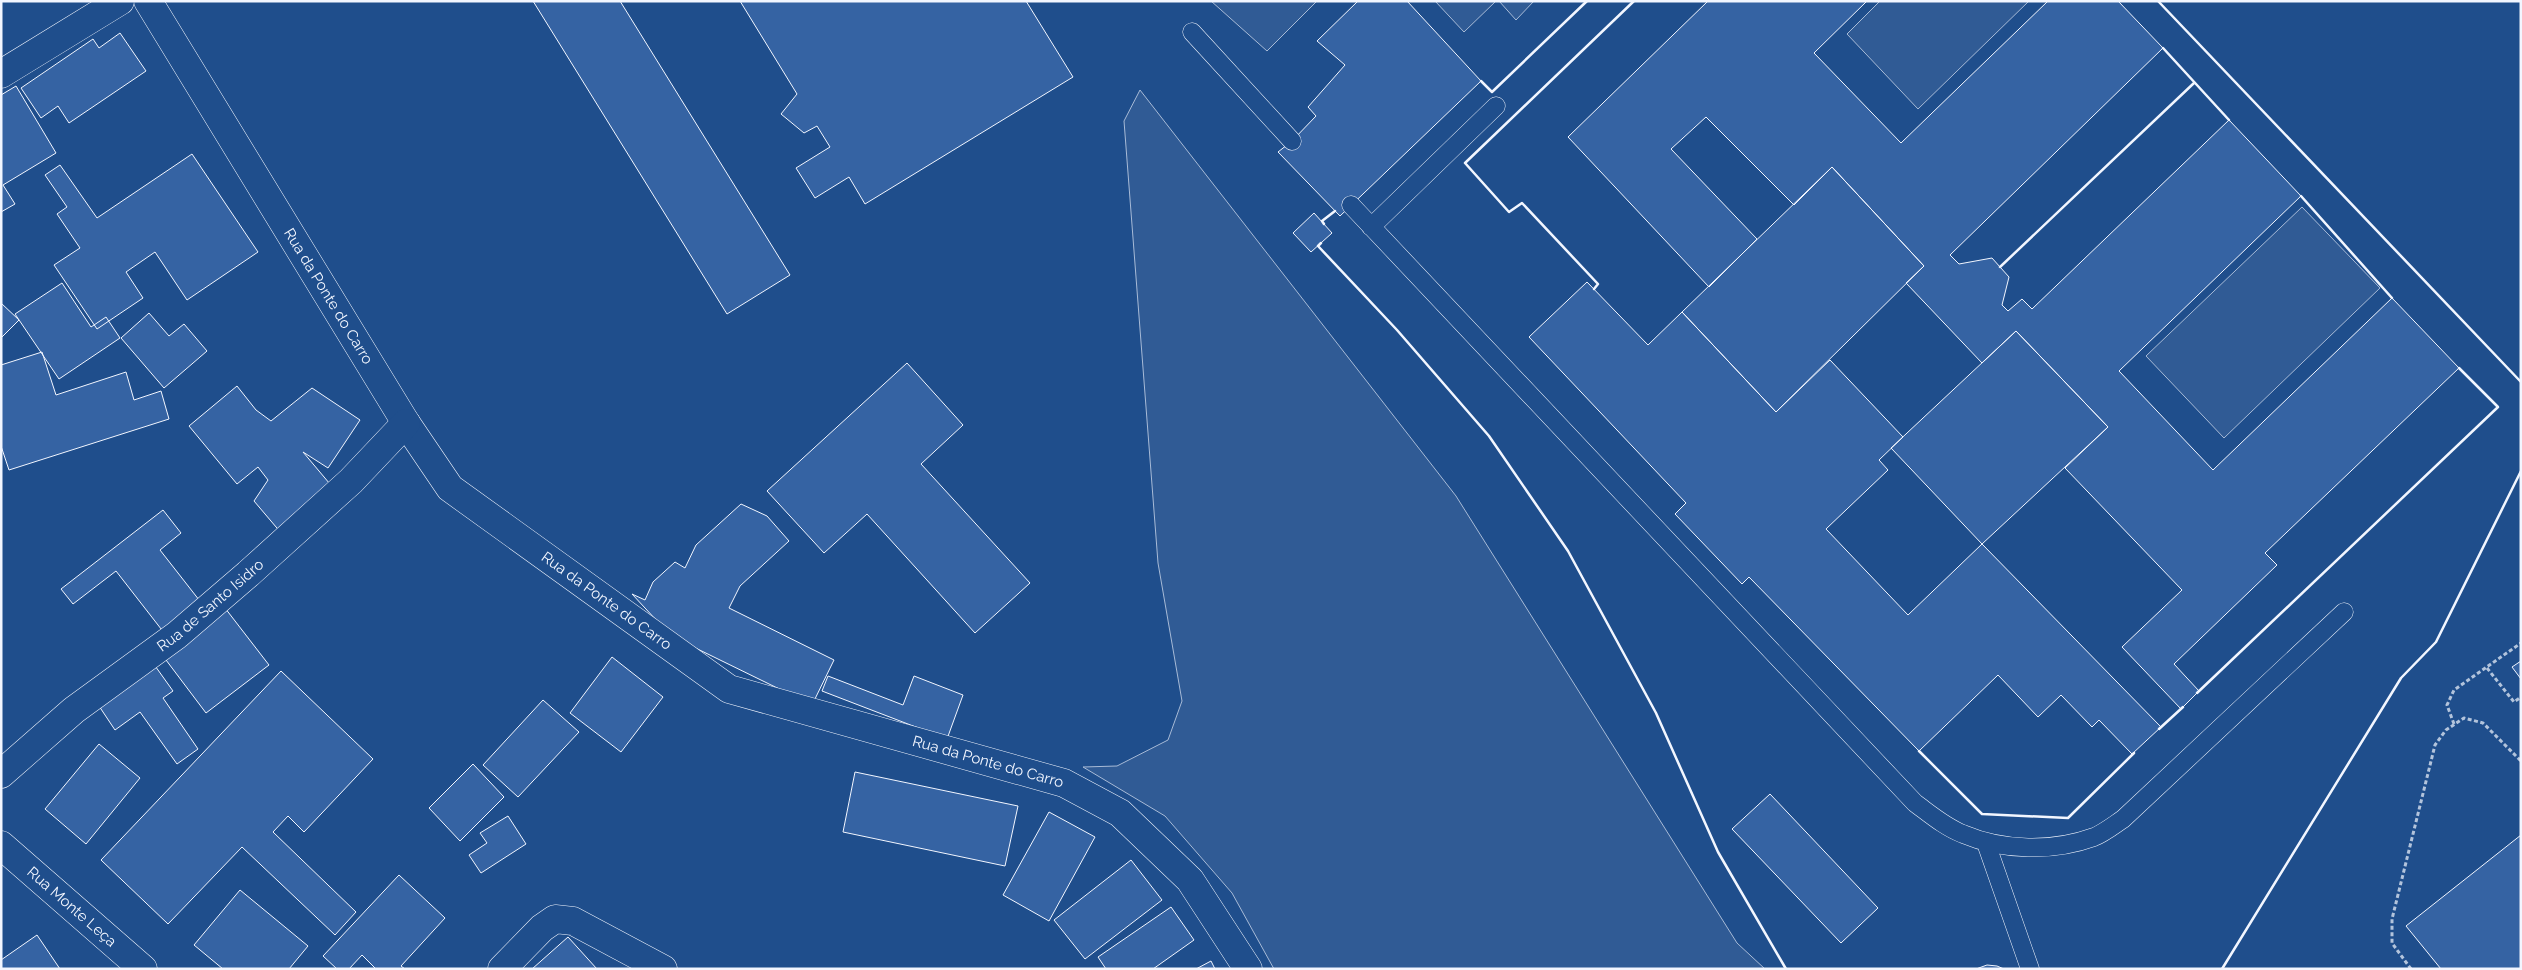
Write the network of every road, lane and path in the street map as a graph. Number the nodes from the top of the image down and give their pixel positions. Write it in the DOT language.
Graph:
graph roads {
  1 [pos="120,1"];
  2 [pos="148,1"];
  3 [pos="1192,32"];
  4 [pos="1,74"];
  5 [pos="1496,106"];
  6 [pos="1292,141"];
  7 [pos="1351,205"];
  8 [pos="1371,227"];
  9 [pos="406,422"];
  10 [pos="2344,612"];
  11 [pos="2521,643"];
  12 [pos="2487,668"];
  13 [pos="2521,697"];
  14 [pos="2454,724"];
  15 [pos="2521,761"];
  16 [pos="1,774"];
  17 [pos="1986,843"];
  18 [pos="1,845"];
  19 [pos="143,969"];
  20 [pos="502,969"];
  21 [pos="664,969"];
  22 [pos="1248,969"];
  23 [pos="2030,969"];
  24 [pos="2411,969"];
  1 -- 4 [label="street"];
  2 -- 9 [label="street, Rua da Ponte do Carro"];
  3 -- 6 [label="lane"];
  5 -- 8 [label="lane"];
  7 -- 8 [label="lane"];
  8 -- 17 [label="lane"];
  9 -- 16 [label="street, Rua de Santo Isidro"];
  9 -- 22 [label="street, Rua da Ponte do Carro"];
  10 -- 17 [label="lane"];
  11 -- 12 [label="path"];
  12 -- 13 [label="path"];
  12 -- 14 [label="path"];
  14 -- 15 [label="path"];
  14 -- 24 [label="path"];
  17 -- 23 [label="lane"];
  18 -- 19 [label="street, Rua Monte Leça"];
  20 -- 21 [label="street"];
}
